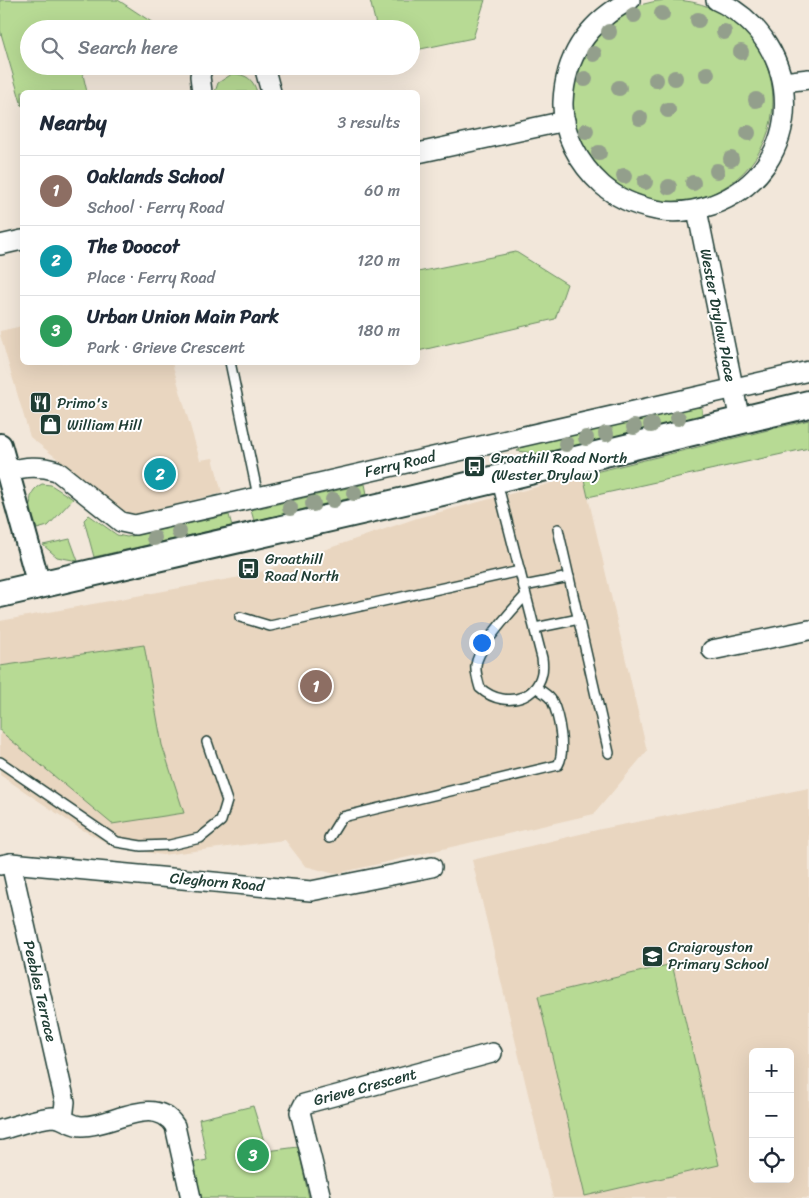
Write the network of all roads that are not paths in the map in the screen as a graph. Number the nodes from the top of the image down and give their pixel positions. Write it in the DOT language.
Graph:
graph roads {
  1 [pos="630,0"];
  2 [pos="716,0"];
  3 [pos="200,75"];
  4 [pos="266,75"];
  5 [pos="809,79"];
  6 [pos="783,82"];
  7 [pos="202,90"];
  8 [pos="270,90"];
  9 [pos="565,121"];
  10 [pos="420,153"];
  11 [pos="697,210"];
  12 [pos="20,240"];
  13 [pos="0,244"];
  14 [pos="231,365"];
  15 [pos="809,371"];
  16 [pos="733,389"];
  17 [pos="809,404"];
  18 [pos="740,420"];
  19 [pos="3,459"];
  20 [pos="496,479"];
  21 [pos="258,496"];
  22 [pos="558,529"];
  23 [pos="520,571"];
  24 [pos="569,577"];
  25 [pos="40,585"];
  26 [pos="525,591"];
  27 [pos="0,594"];
  28 [pos="240,617"];
  29 [pos="579,619"];
  30 [pos="534,628"];
  31 [pos="809,630"];
  32 [pos="712,650"];
  33 [pos="537,688"];
  34 [pos="207,742"];
  35 [pos="610,753"];
  36 [pos="0,762"];
  37 [pos="329,838"];
  38 [pos="6,864"];
  39 [pos="432,867"];
  40 [pos="492,1054"];
  41 [pos="63,1119"];
  42 [pos="0,1130"];
  43 [pos="191,1198"];
  44 [pos="321,1198"];
  1 -- 9 [label="street"];
  2 -- 6 [label="street"];
  3 -- 7 [label="street"];
  4 -- 8 [label="street"];
  5 -- 6 [label="street"];
  6 -- 11 [label="street"];
  9 -- 10 [label="street"];
  9 -- 11 [label="street"];
  11 -- 16 [label="street, Wester Drylaw Place"];
  12 -- 13 [label="street"];
  14 -- 21 [label="lane"];
  15 -- 16 [label="street, Ferry Road"];
  16 -- 18 [label="street, Wester Drylaw Place"];
  16 -- 21 [label="street, Ferry Road"];
  17 -- 18 [label="main road"];
  18 -- 20 [label="main road"];
  19 -- 21 [label="street, Ferry Road"];
  19 -- 25 [label="street"];
  20 -- 23 [label="lane"];
  20 -- 25 [label="main road"];
  22 -- 24 [label="lane"];
  23 -- 26 [label="lane"];
  23 -- 28 [label="lane"];
  24 -- 26 [label="lane"];
  24 -- 29 [label="lane"];
  25 -- 27 [label="main road"];
  26 -- 30 [label="lane"];
  26 -- 33 [label="lane"];
  29 -- 30 [label="lane"];
  29 -- 35 [label="lane"];
  30 -- 33 [label="lane"];
  31 -- 32 [label="street"];
  33 -- 37 [label="lane"];
  34 -- 36 [label="lane"];
  38 -- 39 [label="street, Cleghorn Road"];
  38 -- 41 [label="street, Peebles Terrace"];
  40 -- 44 [label="street, Grieve Crescent"];
  41 -- 42 [label="street"];
  41 -- 43 [label="street"];
}
